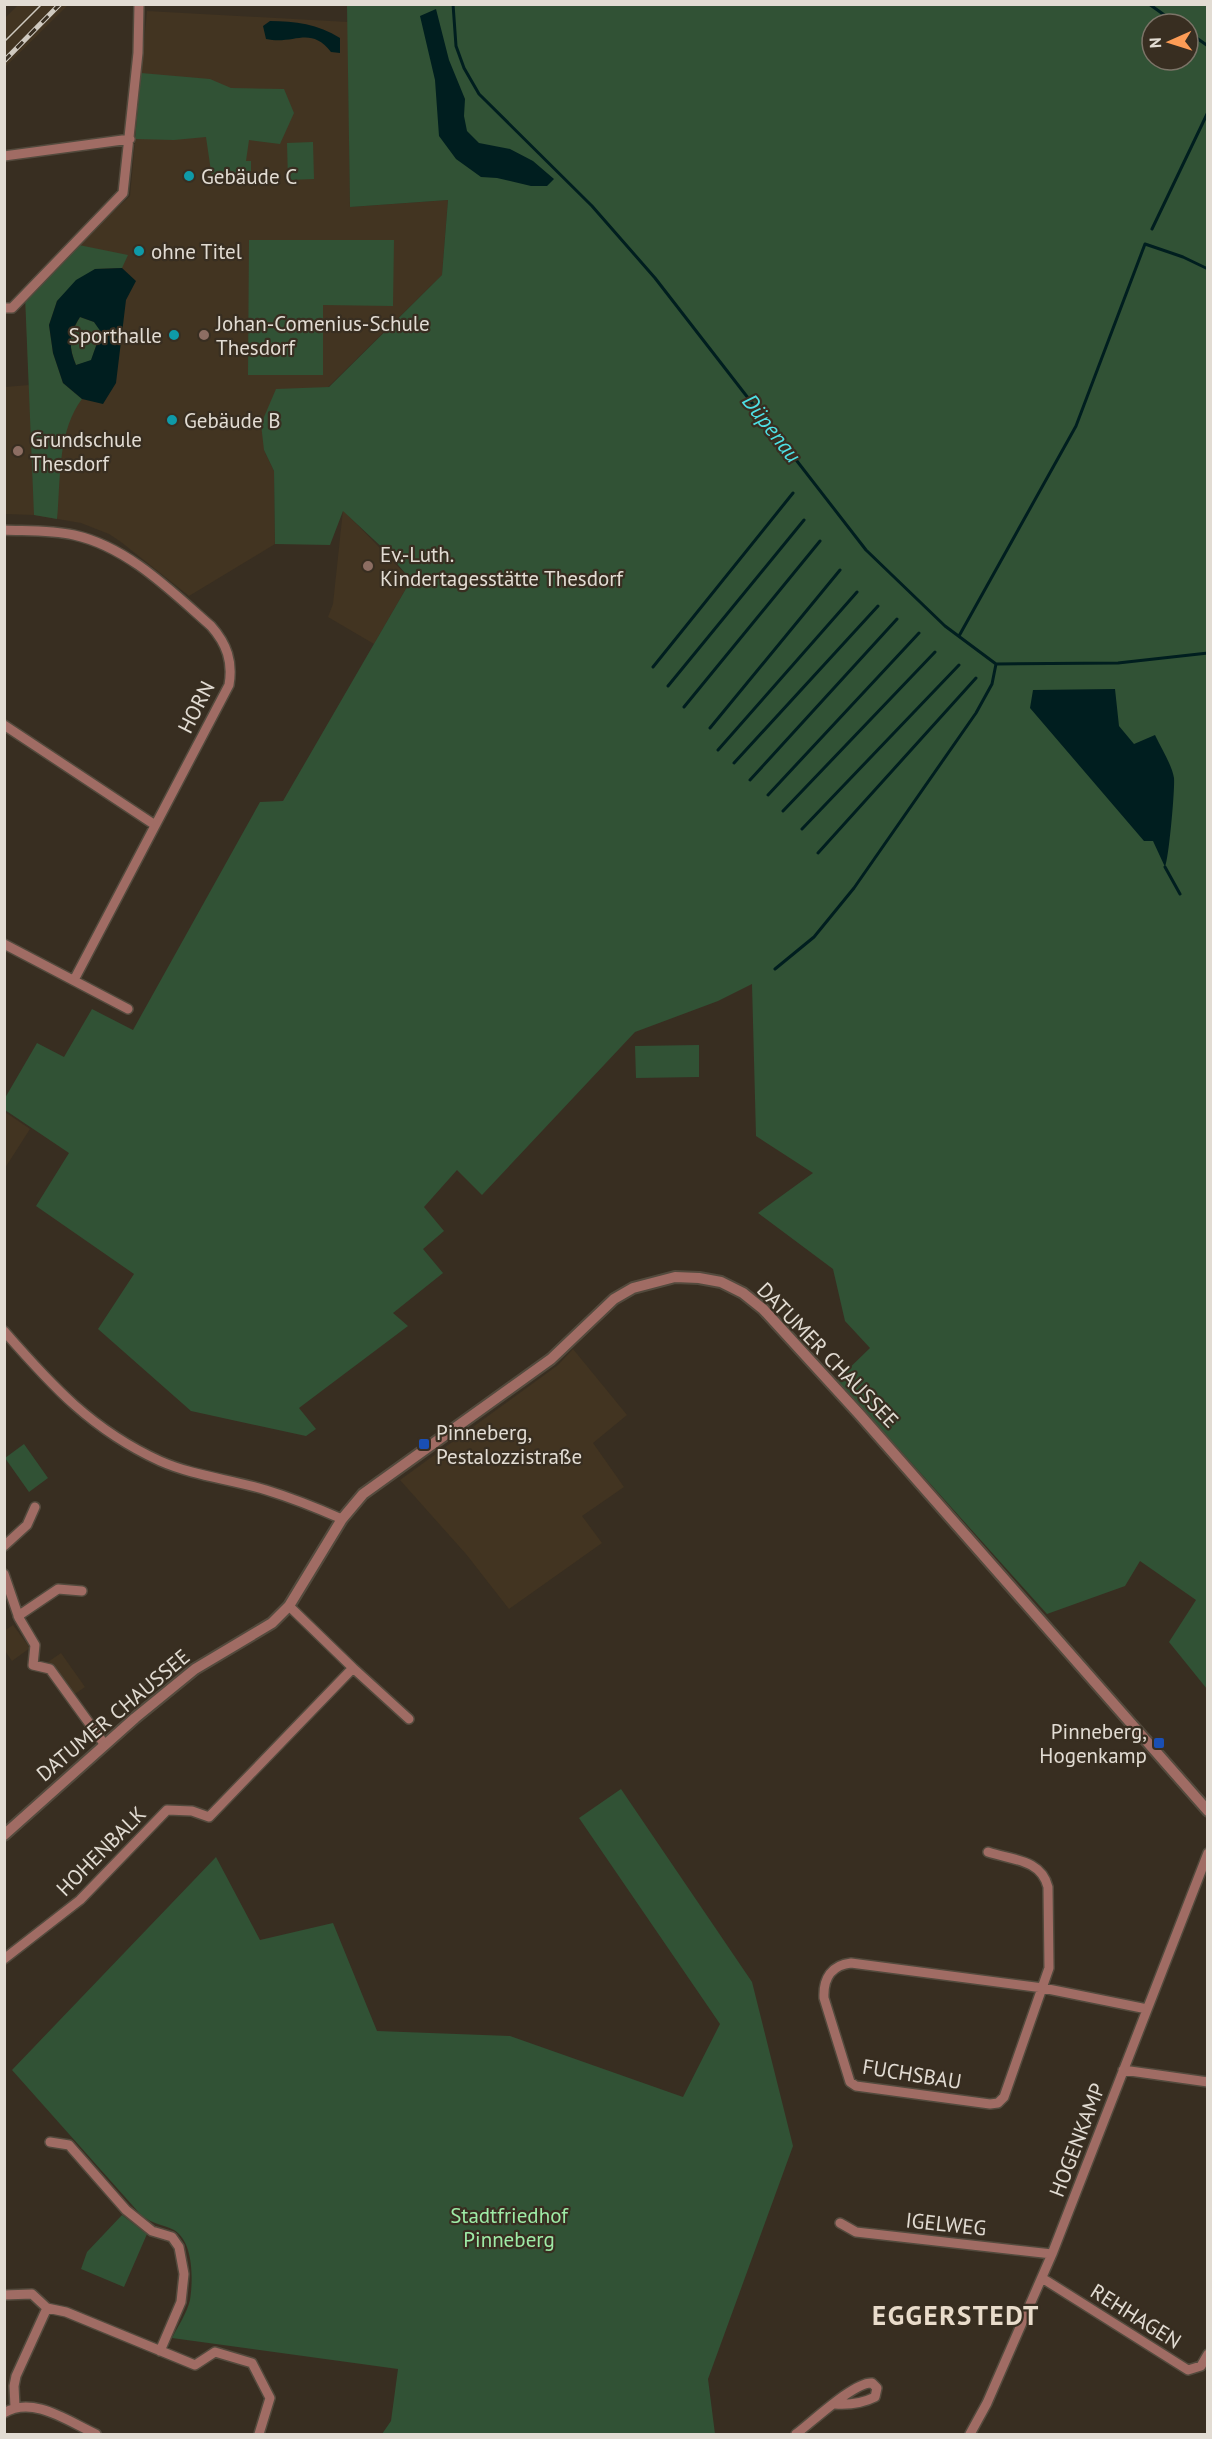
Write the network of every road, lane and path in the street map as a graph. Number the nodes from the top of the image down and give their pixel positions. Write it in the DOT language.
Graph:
graph roads {
  1 [pos="139,4"];
  2 [pos="130,139"];
  3 [pos="4,156"];
  4 [pos="4,308"];
  5 [pos="4,530"];
  6 [pos="4,725"];
  7 [pos="155,825"];
  8 [pos="4,944"];
  9 [pos="74,980"];
  10 [pos="128,1009"];
  11 [pos="4,1330"];
  12 [pos="35,1507"];
  13 [pos="342,1519"];
  14 [pos="4,1546"];
  15 [pos="4,1574"];
  16 [pos="82,1591"];
  17 [pos="289,1606"];
  18 [pos="18,1616"];
  19 [pos="353,1668"];
  20 [pos="409,1719"];
  21 [pos="105,1745"];
  22 [pos="1208,1811"];
  23 [pos="4,1835"];
  24 [pos="988,1852"];
  25 [pos="1208,1853"];
  26 [pos="4,1959"];
  27 [pos="1042,1988"];
  28 [pos="1147,2009"];
  29 [pos="1123,2070"];
  30 [pos="1208,2082"];
  31 [pos="50,2142"];
  32 [pos="840,2223"];
  33 [pos="1052,2254"];
  34 [pos="1042,2278"];
  35 [pos="4,2295"];
  36 [pos="47,2308"];
  37 [pos="160,2351"];
  38 [pos="1208,2354"];
  39 [pos="835,2404"];
  40 [pos="15,2407"];
  41 [pos="4,2413"];
  42 [pos="96,2434"];
  43 [pos="259,2434"];
  44 [pos="796,2434"];
  45 [pos="970,2434"];
  1 -- 2 [label="street"];
  2 -- 3 [label="street"];
  2 -- 4 [label="street"];
  5 -- 7 [label="street, HORN"];
  6 -- 7 [label="street"];
  7 -- 9 [label="street, HORN"];
  8 -- 9 [label="street"];
  9 -- 10 [label="street"];
  11 -- 13 [label="street"];
  12 -- 14 [label="street"];
  13 -- 17 [label="street, DATUMER CHAUSSEE"];
  13 -- 22 [label="street, DATUMER CHAUSSEE"];
  15 -- 18 [label="street"];
  16 -- 18 [label="street"];
  17 -- 19 [label="street"];
  17 -- 21 [label="street, DATUMER CHAUSSEE"];
  18 -- 21 [label="street"];
  19 -- 20 [label="street"];
  19 -- 26 [label="street, HOHENBALK"];
  21 -- 23 [label="street, DATUMER CHAUSSEE"];
  24 -- 27 [label="street, FUCHSBAU"];
  25 -- 28 [label="street, HOGENKAMP"];
  27 -- 27 [label="street, FUCHSBAU"];
  27 -- 28 [label="street, FUCHSBAU"];
  28 -- 29 [label="street, HOGENKAMP"];
  29 -- 30 [label="street"];
  29 -- 33 [label="street, HOGENKAMP"];
  31 -- 37 [label="street"];
  32 -- 33 [label="street, IGELWEG"];
  33 -- 34 [label="street, HOGENKAMP"];
  34 -- 38 [label="street, REHHAGEN"];
  34 -- 45 [label="street, HOGENKAMP"];
  35 -- 36 [label="street"];
  36 -- 37 [label="street"];
  36 -- 40 [label="street"];
  37 -- 43 [label="street"];
  39 -- 44 [label="street"];
  40 -- 41 [label="street"];
  40 -- 42 [label="street"];
}
